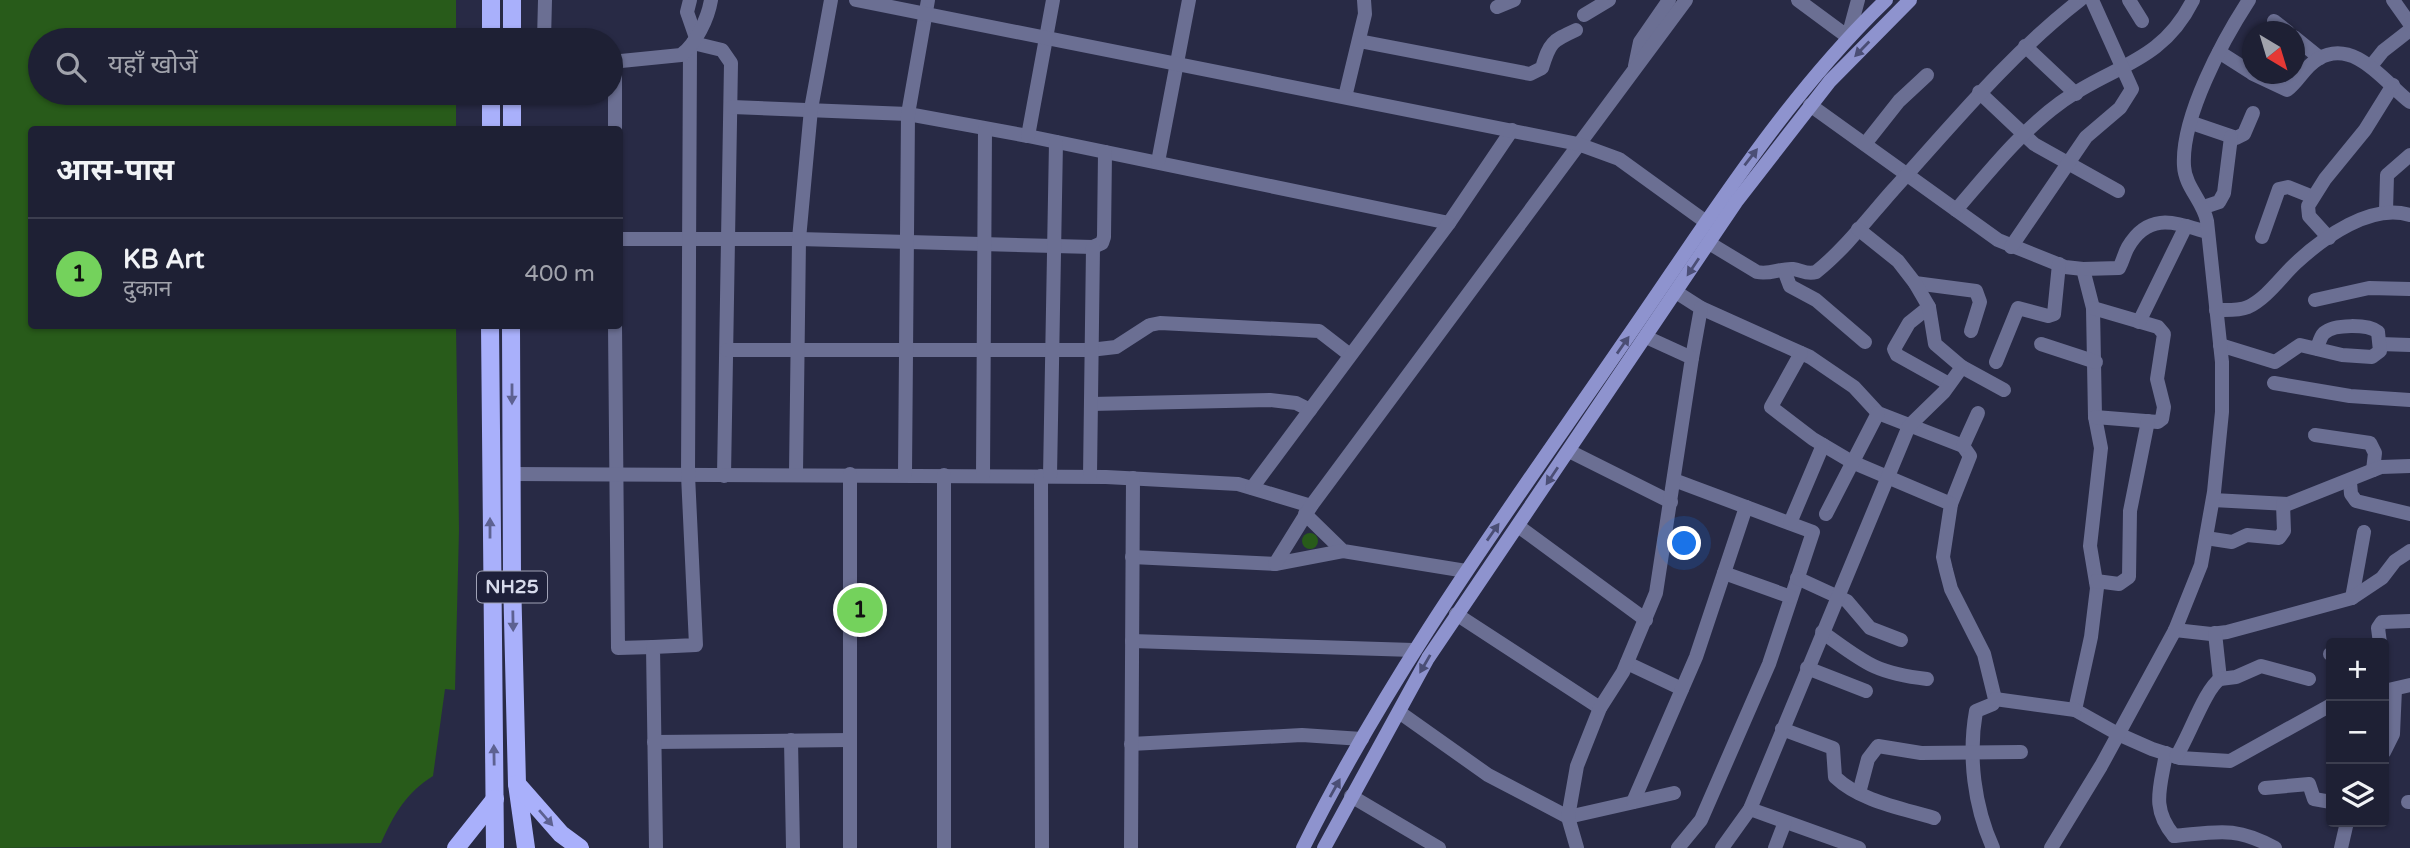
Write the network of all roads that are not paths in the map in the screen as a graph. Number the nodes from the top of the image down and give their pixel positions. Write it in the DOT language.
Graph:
graph roads {
  1 [pos="491,0"];
  2 [pos="512,0"];
  3 [pos="545,0"];
  4 [pos="690,0"];
  5 [pos="711,0"];
  6 [pos="831,0"];
  7 [pos="856,0"];
  8 [pos="1053,0"];
  9 [pos="1189,0"];
  10 [pos="1364,0"];
  11 [pos="1514,0"];
  12 [pos="1609,0"];
  13 [pos="1670,0"];
  14 [pos="1686,0"];
  15 [pos="1798,0"];
  16 [pos="1858,0"];
  17 [pos="1886,0"];
  18 [pos="1910,0"];
  19 [pos="2080,0"];
  20 [pos="2092,0"];
  21 [pos="2129,0"];
  22 [pos="2193,0"];
  23 [pos="2249,0"];
  24 [pos="2393,0"];
  25 [pos="927,6"];
  26 [pos="1497,7"];
  27 [pos="1584,16"];
  28 [pos="2142,21"];
  29 [pos="2410,24"];
  30 [pos="491,28"];
  31 [pos="512,28"];
  32 [pos="544,28"];
  33 [pos="1576,30"];
  34 [pos="2410,30"];
  35 [pos="1848,37"];
  36 [pos="1044,39"];
  37 [pos="1359,41"];
  38 [pos="692,42"];
  39 [pos="2025,46"];
  40 [pos="2305,46"];
  41 [pos="2219,52"];
  42 [pos="2320,58"];
  43 [pos="623,61"];
  44 [pos="1177,63"];
  45 [pos="2242,66"];
  46 [pos="2371,66"];
  47 [pos="2123,69"];
  48 [pos="1634,70"];
  49 [pos="2305,73"];
  50 [pos="1927,75"];
  51 [pos="2275,84"];
  52 [pos="2293,84"];
  53 [pos="2393,85"];
  54 [pos="1979,92"];
  55 [pos="2076,94"];
  56 [pos="1345,97"];
  57 [pos="2410,102"];
  58 [pos="491,105"];
  59 [pos="512,105"];
  60 [pos="614,105"];
  61 [pos="1810,105"];
  62 [pos="732,107"];
  63 [pos="811,110"];
  64 [pos="2253,113"];
  65 [pos="908,114"];
  66 [pos="2192,123"];
  67 [pos="491,126"];
  68 [pos="512,126"];
  69 [pos="615,126"];
  70 [pos="985,129"];
  71 [pos="1512,130"];
  72 [pos="2023,135"];
  73 [pos="1028,136"];
  74 [pos="2231,136"];
  75 [pos="1056,142"];
  76 [pos="1578,144"];
  77 [pos="1865,144"];
  78 [pos="1105,152"];
  79 [pos="2410,155"];
  80 [pos="2069,161"];
  81 [pos="1158,162"];
  82 [pos="1907,174"];
  83 [pos="2118,191"];
  84 [pos="2313,197"];
  85 [pos="2204,207"];
  86 [pos="1956,210"];
  87 [pos="2386,211"];
  88 [pos="2410,215"];
  89 [pos="1706,222"];
  90 [pos="1449,223"];
  91 [pos="2186,226"];
  92 [pos="1858,229"];
  93 [pos="2207,232"];
  94 [pos="2262,237"];
  95 [pos="2329,238"];
  96 [pos="623,239"];
  97 [pos="690,239"];
  98 [pos="799,239"];
  99 [pos="727,240"];
  100 [pos="1709,243"];
  101 [pos="906,244"];
  102 [pos="1055,244"];
  103 [pos="986,246"];
  104 [pos="1093,247"];
  105 [pos="2011,247"];
  106 [pos="2059,264"];
  107 [pos="2083,268"];
  108 [pos="1784,270"];
  109 [pos="1915,283"];
  110 [pos="2410,289"];
  111 [pos="1676,292"];
  112 [pos="2315,300"];
  113 [pos="1929,307"];
  114 [pos="1701,308"];
  115 [pos="2094,308"];
  116 [pos="2216,310"];
  117 [pos="2139,322"];
  118 [pos="490,329"];
  119 [pos="511,329"];
  120 [pos="615,329"];
  121 [pos="1971,331"];
  122 [pos="1646,337"];
  123 [pos="1866,342"];
  124 [pos="2041,344"];
  125 [pos="2380,344"];
  126 [pos="2220,345"];
  127 [pos="2410,345"];
  128 [pos="797,348"];
  129 [pos="906,349"];
  130 [pos="984,349"];
  131 [pos="2317,349"];
  132 [pos="727,350"];
  133 [pos="1051,350"];
  134 [pos="1090,350"];
  135 [pos="1801,353"];
  136 [pos="1350,355"];
  137 [pos="1692,358"];
  138 [pos="1996,362"];
  139 [pos="2096,362"];
  140 [pos="1962,367"];
  141 [pos="2274,383"];
  142 [pos="1949,384"];
  143 [pos="2004,390"];
  144 [pos="2410,400"];
  145 [pos="1091,404"];
  146 [pos="1310,410"];
  147 [pos="1878,412"];
  148 [pos="1978,413"];
  149 [pos="2095,417"];
  150 [pos="2148,421"];
  151 [pos="1909,426"];
  152 [pos="2315,435"];
  153 [pos="1823,445"];
  154 [pos="1963,446"];
  155 [pos="1569,451"];
  156 [pos="1852,462"];
  157 [pos="2410,466"];
  158 [pos="2373,470"];
  159 [pos="796,473"];
  160 [pos="512,474"];
  161 [pos="615,474"];
  162 [pos="850,474"];
  163 [pos="905,474"];
  164 [pos="688,475"];
  165 [pos="944,475"];
  166 [pos="983,475"];
  167 [pos="724,476"];
  168 [pos="1046,476"];
  169 [pos="1090,477"];
  170 [pos="1133,478"];
  171 [pos="1888,478"];
  172 [pos="1674,480"];
  173 [pos="2350,481"];
  174 [pos="1252,488"];
  175 [pos="2213,500"];
  176 [pos="1671,502"];
  177 [pos="1951,504"];
  178 [pos="2283,504"];
  179 [pos="1745,507"];
  180 [pos="1308,510"];
  181 [pos="1826,514"];
  182 [pos="2410,514"];
  183 [pos="1790,523"];
  184 [pos="1518,526"];
  185 [pos="2364,532"];
  186 [pos="2206,538"];
  187 [pos="1343,551"];
  188 [pos="2410,551"];
  189 [pos="1132,557"];
  190 [pos="1275,564"];
  191 [pos="1466,571"];
  192 [pos="1724,573"];
  193 [pos="1797,578"];
  194 [pos="2096,581"];
  195 [pos="1791,597"];
  196 [pos="1837,597"];
  197 [pos="2352,598"];
  198 [pos="1456,614"];
  199 [pos="1646,620"];
  200 [pos="2410,621"];
  201 [pos="2175,631"];
  202 [pos="1822,632"];
  203 [pos="2215,634"];
  204 [pos="2379,638"];
  205 [pos="1901,640"];
  206 [pos="1132,641"];
  207 [pos="653,647"];
  208 [pos="1413,650"];
  209 [pos="1627,663"];
  210 [pos="1807,668"];
  211 [pos="1927,679"];
  212 [pos="2220,679"];
  213 [pos="2309,679"];
  214 [pos="2396,688"];
  215 [pos="1682,689"];
  216 [pos="1866,691"];
  217 [pos="1995,699"];
  218 [pos="1600,708"];
  219 [pos="2326,708"];
  220 [pos="2075,710"];
  221 [pos="1399,712"];
  222 [pos="1782,729"];
  223 [pos="2118,734"];
  224 [pos="1363,739"];
  225 [pos="791,740"];
  226 [pos="850,740"];
  227 [pos="654,742"];
  228 [pos="2389,742"];
  229 [pos="1131,744"];
  230 [pos="1973,751"];
  231 [pos="2021,751"];
  232 [pos="2171,755"];
  233 [pos="517,784"];
  234 [pos="2265,788"];
  235 [pos="1674,793"];
  236 [pos="1859,793"];
  237 [pos="1351,796"];
  238 [pos="495,799"];
  239 [pos="2326,801"];
  240 [pos="1633,802"];
  241 [pos="1750,809"];
  242 [pos="1568,817"];
  243 [pos="1934,818"];
  244 [pos="1785,822"];
  245 [pos="2346,827"];
  246 [pos="2173,842"];
  247 [pos="1835,844"];
  248 [pos="456,848"];
  249 [pos="495,848"];
  250 [pos="526,848"];
  251 [pos="580,848"];
  252 [pos="656,848"];
  253 [pos="793,848"];
  254 [pos="850,848"];
  255 [pos="944,848"];
  256 [pos="1042,848"];
  257 [pos="1130,848"];
  258 [pos="1304,848"];
  259 [pos="1324,848"];
  260 [pos="1438,848"];
  261 [pos="1577,848"];
  262 [pos="1678,848"];
  263 [pos="1722,848"];
  264 [pos="1775,848"];
  265 [pos="1859,848"];
  266 [pos="1993,848"];
  267 [pos="2052,848"];
  268 [pos="2275,848"];
  269 [pos="2341,848"];
  1 -- 30 [label="main road"];
  2 -- 31 [label="main road"];
  3 -- 32 [label="street"];
  4 -- 38 [label="street"];
  5 -- 38 [label="street"];
  6 -- 63 [label="street"];
  7 -- 25 [label="street"];
  8 -- 36 [label="street"];
  9 -- 44 [label="street"];
  10 -- 37 [label="street"];
  11 -- 26 [label="street"];
  12 -- 27 [label="street"];
  13 -- 48 [label="street"];
  14 -- 48 [label="street"];
  15 -- 35 [label="street"];
  16 -- 35 [label="street"];
  17 -- 35 [label="main road"];
  18 -- 61 [label="main road, one-way"];
  19 -- 39 [label="street"];
  20 -- 47 [label="street"];
  21 -- 28 [label="street"];
  22 -- 47 [label="street"];
  23 -- 41 [label="street"];
  24 -- 29 [label="street"];
  25 -- 36 [label="street"];
  25 -- 65 [label="street"];
  33 -- 37 [label="street"];
  34 -- 46 [label="street"];
  89 -- 35 [label="main road, one-way"];
  36 -- 44 [label="street"];
  36 -- 73 [label="street"];
  37 -- 56 [label="street"];
  38 -- 43 [label="street"];
  38 -- 62 [label="street"];
  38 -- 97 [label="street"];
  39 -- 54 [label="street"];
  39 -- 55 [label="street"];
  40 -- 42 [label="street"];
  41 -- 45 [label="street"];
  41 -- 66 [label="street"];
  42 -- 46 [label="street"];
  42 -- 49 [label="street"];
  44 -- 56 [label="street"];
  44 -- 81 [label="street"];
  46 -- 53 [label="street"];
  47 -- 55 [label="street"];
  47 -- 80 [label="street"];
  48 -- 76 [label="street"];
  50 -- 77 [label="street"];
  51 -- 52 [label="street"];
  53 -- 57 [label="street"];
  53 -- 84 [label="street"];
  54 -- 72 [label="street"];
  54 -- 82 [label="street"];
  55 -- 72 [label="street"];
  56 -- 71 [label="street"];
  58 -- 67 [label="main road"];
  59 -- 68 [label="main road"];
  60 -- 69 [label="street"];
  61 -- 77 [label="street"];
  61 -- 100 [label="main road"];
  62 -- 63 [label="street"];
  62 -- 99 [label="street"];
  63 -- 65 [label="street"];
  63 -- 98 [label="street"];
  64 -- 74 [label="street"];
  65 -- 70 [label="street"];
  65 -- 101 [label="street"];
  66 -- 74 [label="street"];
  66 -- 85 [label="street"];
  70 -- 73 [label="street"];
  70 -- 103 [label="street"];
  71 -- 76 [label="street"];
  71 -- 90 [label="street"];
  72 -- 80 [label="street"];
  72 -- 86 [label="street"];
  73 -- 75 [label="street"];
  74 -- 85 [label="street"];
  75 -- 78 [label="street"];
  75 -- 102 [label="street"];
  76 -- 89 [label="street"];
  76 -- 180 [label="street"];
  77 -- 82 [label="street"];
  78 -- 81 [label="street"];
  78 -- 104 [label="street"];
  79 -- 87 [label="street"];
  80 -- 83 [label="street"];
  80 -- 105 [label="street"];
  81 -- 90 [label="street"];
  82 -- 86 [label="street"];
  82 -- 92 [label="street"];
  84 -- 94 [label="street"];
  84 -- 95 [label="street"];
  85 -- 93 [label="street"];
  86 -- 105 [label="street"];
  87 -- 88 [label="street"];
  87 -- 95 [label="street"];
  191 -- 89 [label="main road, one-way"];
  90 -- 136 [label="street"];
  91 -- 93 [label="street"];
  91 -- 107 [label="street"];
  91 -- 117 [label="street"];
  92 -- 108 [label="street"];
  92 -- 109 [label="street"];
  93 -- 116 [label="street"];
  95 -- 116 [label="street"];
  96 -- 97 [label="street"];
  97 -- 99 [label="street"];
  97 -- 164 [label="street"];
  98 -- 99 [label="street"];
  98 -- 101 [label="street"];
  98 -- 128 [label="street"];
  99 -- 132 [label="street"];
  100 -- 108 [label="street"];
  100 -- 111 [label="main road, one-way"];
  101 -- 103 [label="street"];
  101 -- 129 [label="street"];
  102 -- 103 [label="street"];
  102 -- 104 [label="street"];
  102 -- 133 [label="street"];
  103 -- 130 [label="street"];
  104 -- 134 [label="street"];
  105 -- 106 [label="street"];
  106 -- 107 [label="street"];
  106 -- 138 [label="street"];
  107 -- 115 [label="street"];
  108 -- 123 [label="street"];
  109 -- 113 [label="street"];
  109 -- 121 [label="street"];
  110 -- 112 [label="street"];
  111 -- 114 [label="street"];
  111 -- 122 [label="main road"];
  113 -- 140 [label="street"];
  113 -- 142 [label="street"];
  114 -- 135 [label="street"];
  114 -- 137 [label="street"];
  115 -- 117 [label="street"];
  115 -- 139 [label="street"];
  116 -- 126 [label="street"];
  117 -- 150 [label="street"];
  238 -- 118 [label="main road, NH25, one-way"];
  119 -- 160 [label="main road, NH25, one-way"];
  120 -- 161 [label="street"];
  122 -- 137 [label="street"];
  122 -- 155 [label="main road"];
  124 -- 139 [label="street"];
  125 -- 127 [label="street"];
  125 -- 131 [label="street"];
  125 -- 131 [label="street"];
  126 -- 131 [label="street"];
  126 -- 175 [label="street"];
  128 -- 129 [label="street"];
  128 -- 132 [label="street"];
  128 -- 159 [label="street"];
  129 -- 130 [label="street"];
  129 -- 163 [label="street"];
  130 -- 133 [label="street"];
  130 -- 166 [label="street"];
  132 -- 167 [label="street"];
  133 -- 134 [label="street"];
  133 -- 168 [label="street"];
  134 -- 136 [label="street"];
  134 -- 145 [label="street"];
  135 -- 147 [label="street"];
  135 -- 153 [label="street"];
  136 -- 146 [label="street"];
  137 -- 172 [label="street"];
  139 -- 149 [label="street"];
  140 -- 142 [label="street"];
  140 -- 143 [label="street"];
  141 -- 144 [label="street"];
  142 -- 151 [label="street"];
  145 -- 146 [label="street"];
  145 -- 169 [label="street"];
  146 -- 174 [label="street"];
  147 -- 151 [label="street"];
  147 -- 156 [label="street"];
  148 -- 154 [label="street"];
  149 -- 150 [label="street"];
  149 -- 194 [label="street"];
  150 -- 194 [label="street"];
  151 -- 154 [label="street"];
  151 -- 171 [label="street"];
  152 -- 158 [label="street"];
  153 -- 156 [label="street"];
  153 -- 183 [label="street"];
  154 -- 177 [label="street"];
  155 -- 176 [label="street"];
  155 -- 184 [label="main road, one-way"];
  156 -- 171 [label="street"];
  156 -- 181 [label="street"];
  157 -- 158 [label="street"];
  158 -- 173 [label="street"];
  159 -- 162 [label="street"];
  159 -- 167 [label="street"];
  160 -- 161 [label="street"];
  160 -- 233 [label="main road, NH25, one-way"];
  161 -- 164 [label="street"];
  161 -- 207 [label="street"];
  162 -- 163 [label="street"];
  162 -- 226 [label="street"];
  163 -- 165 [label="street"];
  164 -- 167 [label="street"];
  164 -- 207 [label="street"];
  165 -- 166 [label="street"];
  165 -- 255 [label="street"];
  166 -- 168 [label="street"];
  168 -- 169 [label="street"];
  168 -- 256 [label="street"];
  169 -- 170 [label="street"];
  170 -- 174 [label="street"];
  170 -- 189 [label="street"];
  171 -- 177 [label="street"];
  171 -- 196 [label="street"];
  172 -- 176 [label="street"];
  172 -- 179 [label="street"];
  173 -- 178 [label="street"];
  173 -- 182 [label="street"];
  174 -- 180 [label="street"];
  175 -- 178 [label="street"];
  175 -- 186 [label="street"];
  176 -- 199 [label="street"];
  177 -- 217 [label="street"];
  178 -- 186 [label="street"];
  179 -- 183 [label="street"];
  179 -- 192 [label="street"];
  180 -- 187 [label="street"];
  180 -- 190 [label="street"];
  183 -- 193 [label="street"];
  184 -- 198 [label="main road"];
  184 -- 199 [label="street"];
  185 -- 197 [label="street"];
  186 -- 201 [label="street"];
  187 -- 190 [label="street"];
  187 -- 191 [label="street"];
  188 -- 197 [label="street"];
  189 -- 190 [label="street"];
  189 -- 206 [label="street"];
  191 -- 208 [label="main road"];
  192 -- 195 [label="street"];
  192 -- 215 [label="street"];
  193 -- 195 [label="street"];
  193 -- 196 [label="street"];
  194 -- 220 [label="street"];
  195 -- 262 [label="street"];
  196 -- 202 [label="street"];
  196 -- 205 [label="street"];
  197 -- 203 [label="street"];
  198 -- 218 [label="street"];
  198 -- 221 [label="main road, one-way"];
  199 -- 209 [label="street"];
  200 -- 204 [label="street"];
  201 -- 203 [label="street"];
  201 -- 223 [label="street"];
  202 -- 210 [label="street"];
  202 -- 211 [label="street"];
  203 -- 212 [label="street"];
  206 -- 208 [label="street"];
  206 -- 229 [label="street"];
  207 -- 227 [label="street"];
  208 -- 224 [label="main road"];
  209 -- 215 [label="street"];
  209 -- 218 [label="street"];
  210 -- 216 [label="street"];
  210 -- 222 [label="street"];
  212 -- 213 [label="street"];
  212 -- 232 [label="street"];
  214 -- 228 [label="street"];
  215 -- 240 [label="street"];
  217 -- 220 [label="street"];
  217 -- 230 [label="street"];
  218 -- 242 [label="street"];
  219 -- 232 [label="street"];
  220 -- 223 [label="street"];
  221 -- 237 [label="main road"];
  221 -- 242 [label="street"];
  222 -- 236 [label="street"];
  222 -- 241 [label="street"];
  223 -- 232 [label="street"];
  223 -- 267 [label="street"];
  224 -- 229 [label="street"];
  258 -- 224 [label="main road, one-way"];
  225 -- 226 [label="street"];
  225 -- 227 [label="street"];
  225 -- 253 [label="street"];
  226 -- 254 [label="street"];
  227 -- 252 [label="street"];
  229 -- 257 [label="street"];
  230 -- 231 [label="street"];
  230 -- 236 [label="street"];
  230 -- 266 [label="street"];
  232 -- 246 [label="street"];
  233 -- 250 [label="main road, NH25"];
  233 -- 251 [label="main road, one-way"];
  234 -- 239 [label="street"];
  235 -- 240 [label="street"];
  236 -- 243 [label="street"];
  237 -- 259 [label="main road"];
  237 -- 260 [label="street"];
  238 -- 248 [label="main road"];
  238 -- 249 [label="main road, NH25"];
  240 -- 242 [label="street"];
  241 -- 244 [label="street"];
  241 -- 263 [label="street"];
  242 -- 261 [label="street"];
  244 -- 247 [label="street"];
  244 -- 264 [label="street"];
  245 -- 269 [label="street"];
  246 -- 268 [label="street"];
  247 -- 265 [label="street"];
}
